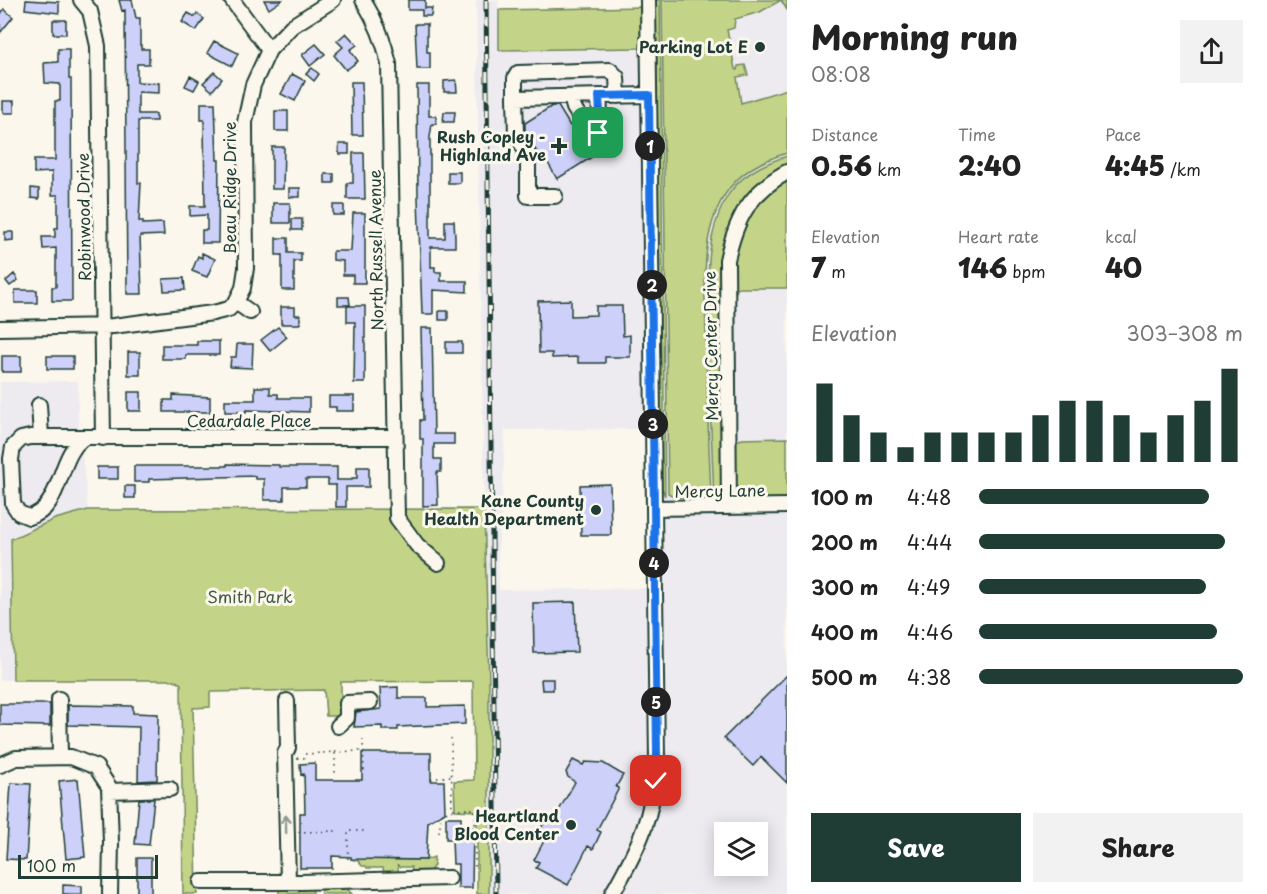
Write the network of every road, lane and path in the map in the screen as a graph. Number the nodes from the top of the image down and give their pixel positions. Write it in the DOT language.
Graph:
graph roads {
  1 [pos="81,0"];
  2 [pos="232,0"];
  3 [pos="333,0"];
  4 [pos="363,0"];
  5 [pos="648,0"];
  6 [pos="269,50"];
  7 [pos="649,95"];
  8 [pos="599,96"];
  9 [pos="618,96"];
  10 [pos="571,97"];
  11 [pos="515,98"];
  12 [pos="787,172"];
  13 [pos="555,196"];
  14 [pos="236,302"];
  15 [pos="250,312"];
  16 [pos="102,326"];
  17 [pos="0,328"];
  18 [pos="39,405"];
  19 [pos="41,436"];
  20 [pos="85,436"];
  21 [pos="395,437"];
  22 [pos="103,438"];
  23 [pos="787,506"];
  24 [pos="729,507"];
  25 [pos="654,508"];
  26 [pos="438,563"];
  27 [pos="59,699"];
  28 [pos="287,701"];
  29 [pos="370,702"];
  30 [pos="338,726"];
  31 [pos="451,738"];
  32 [pos="363,740"];
  33 [pos="364,751"];
  34 [pos="335,752"];
  35 [pos="60,757"];
  36 [pos="285,759"];
  37 [pos="0,765"];
  38 [pos="335,774"];
  39 [pos="364,775"];
  40 [pos="451,776"];
  41 [pos="431,779"];
  42 [pos="109,789"];
  43 [pos="170,789"];
  44 [pos="452,809"];
  45 [pos="339,831"];
  46 [pos="365,831"];
  47 [pos="286,832"];
  48 [pos="439,832"];
  49 [pos="348,859"];
  50 [pos="475,867"];
  51 [pos="449,878"];
  52 [pos="201,882"];
  53 [pos="288,882"];
  54 [pos="361,887"];
  55 [pos="385,887"];
  56 [pos="110,894"];
  57 [pos="612,894"];
  1 -- 16 [label="street, Robinwood Drive"];
  2 -- 6 [label="street"];
  3 -- 6 [label="street, Beau Ridge Drive"];
  4 -- 21 [label="street, North Russell Avenue"];
  5 -- 7 [label="street"];
  6 -- 14 [label="street, Beau Ridge Drive"];
  7 -- 9 [label="street"];
  7 -- 25 [label="street"];
  8 -- 9 [label="street"];
  8 -- 10 [label="street"];
  8 -- 10 [label="street"];
  9 -- 11 [label="street"];
  10 -- 11 [label="street"];
  11 -- 13 [label="street"];
  12 -- 24 [label="street, Mercy Center Drive"];
  14 -- 15 [label="street"];
  14 -- 16 [label="street"];
  16 -- 17 [label="street"];
  16 -- 22 [label="street, Robinwood Drive"];
  18 -- 19 [label="street"];
  19 -- 20 [label="street, Cedardale Place"];
  19 -- 20 [label="street"];
  20 -- 22 [label="street, Cedardale Place"];
  21 -- 22 [label="street, Cedardale Place"];
  21 -- 26 [label="street, North Russell Avenue"];
  23 -- 24 [label="street, Mercy Lane"];
  24 -- 25 [label="street, Mercy Lane"];
  25 -- 57 [label="street"];
  27 -- 35 [label="street"];
  28 -- 36 [label="street"];
  29 -- 30 [label="street"];
  31 -- 40 [label="path"];
  32 -- 33 [label="path"];
  33 -- 34 [label="path"];
  33 -- 39 [label="path"];
  34 -- 36 [label="path"];
  34 -- 38 [label="path"];
  35 -- 37 [label="street"];
  35 -- 42 [label="street"];
  47 -- 36 [label="street, one-way"];
  40 -- 41 [label="path"];
  40 -- 44 [label="path"];
  42 -- 43 [label="street"];
  42 -- 56 [label="street"];
  44 -- 48 [label="path"];
  44 -- 50 [label="path"];
  45 -- 47 [label="path"];
  46 -- 49 [label="path"];
  47 -- 53 [label="street"];
  51 -- 55 [label="street"];
  52 -- 53 [label="street"];
  53 -- 54 [label="street"];
  54 -- 55 [label="street"];
}
